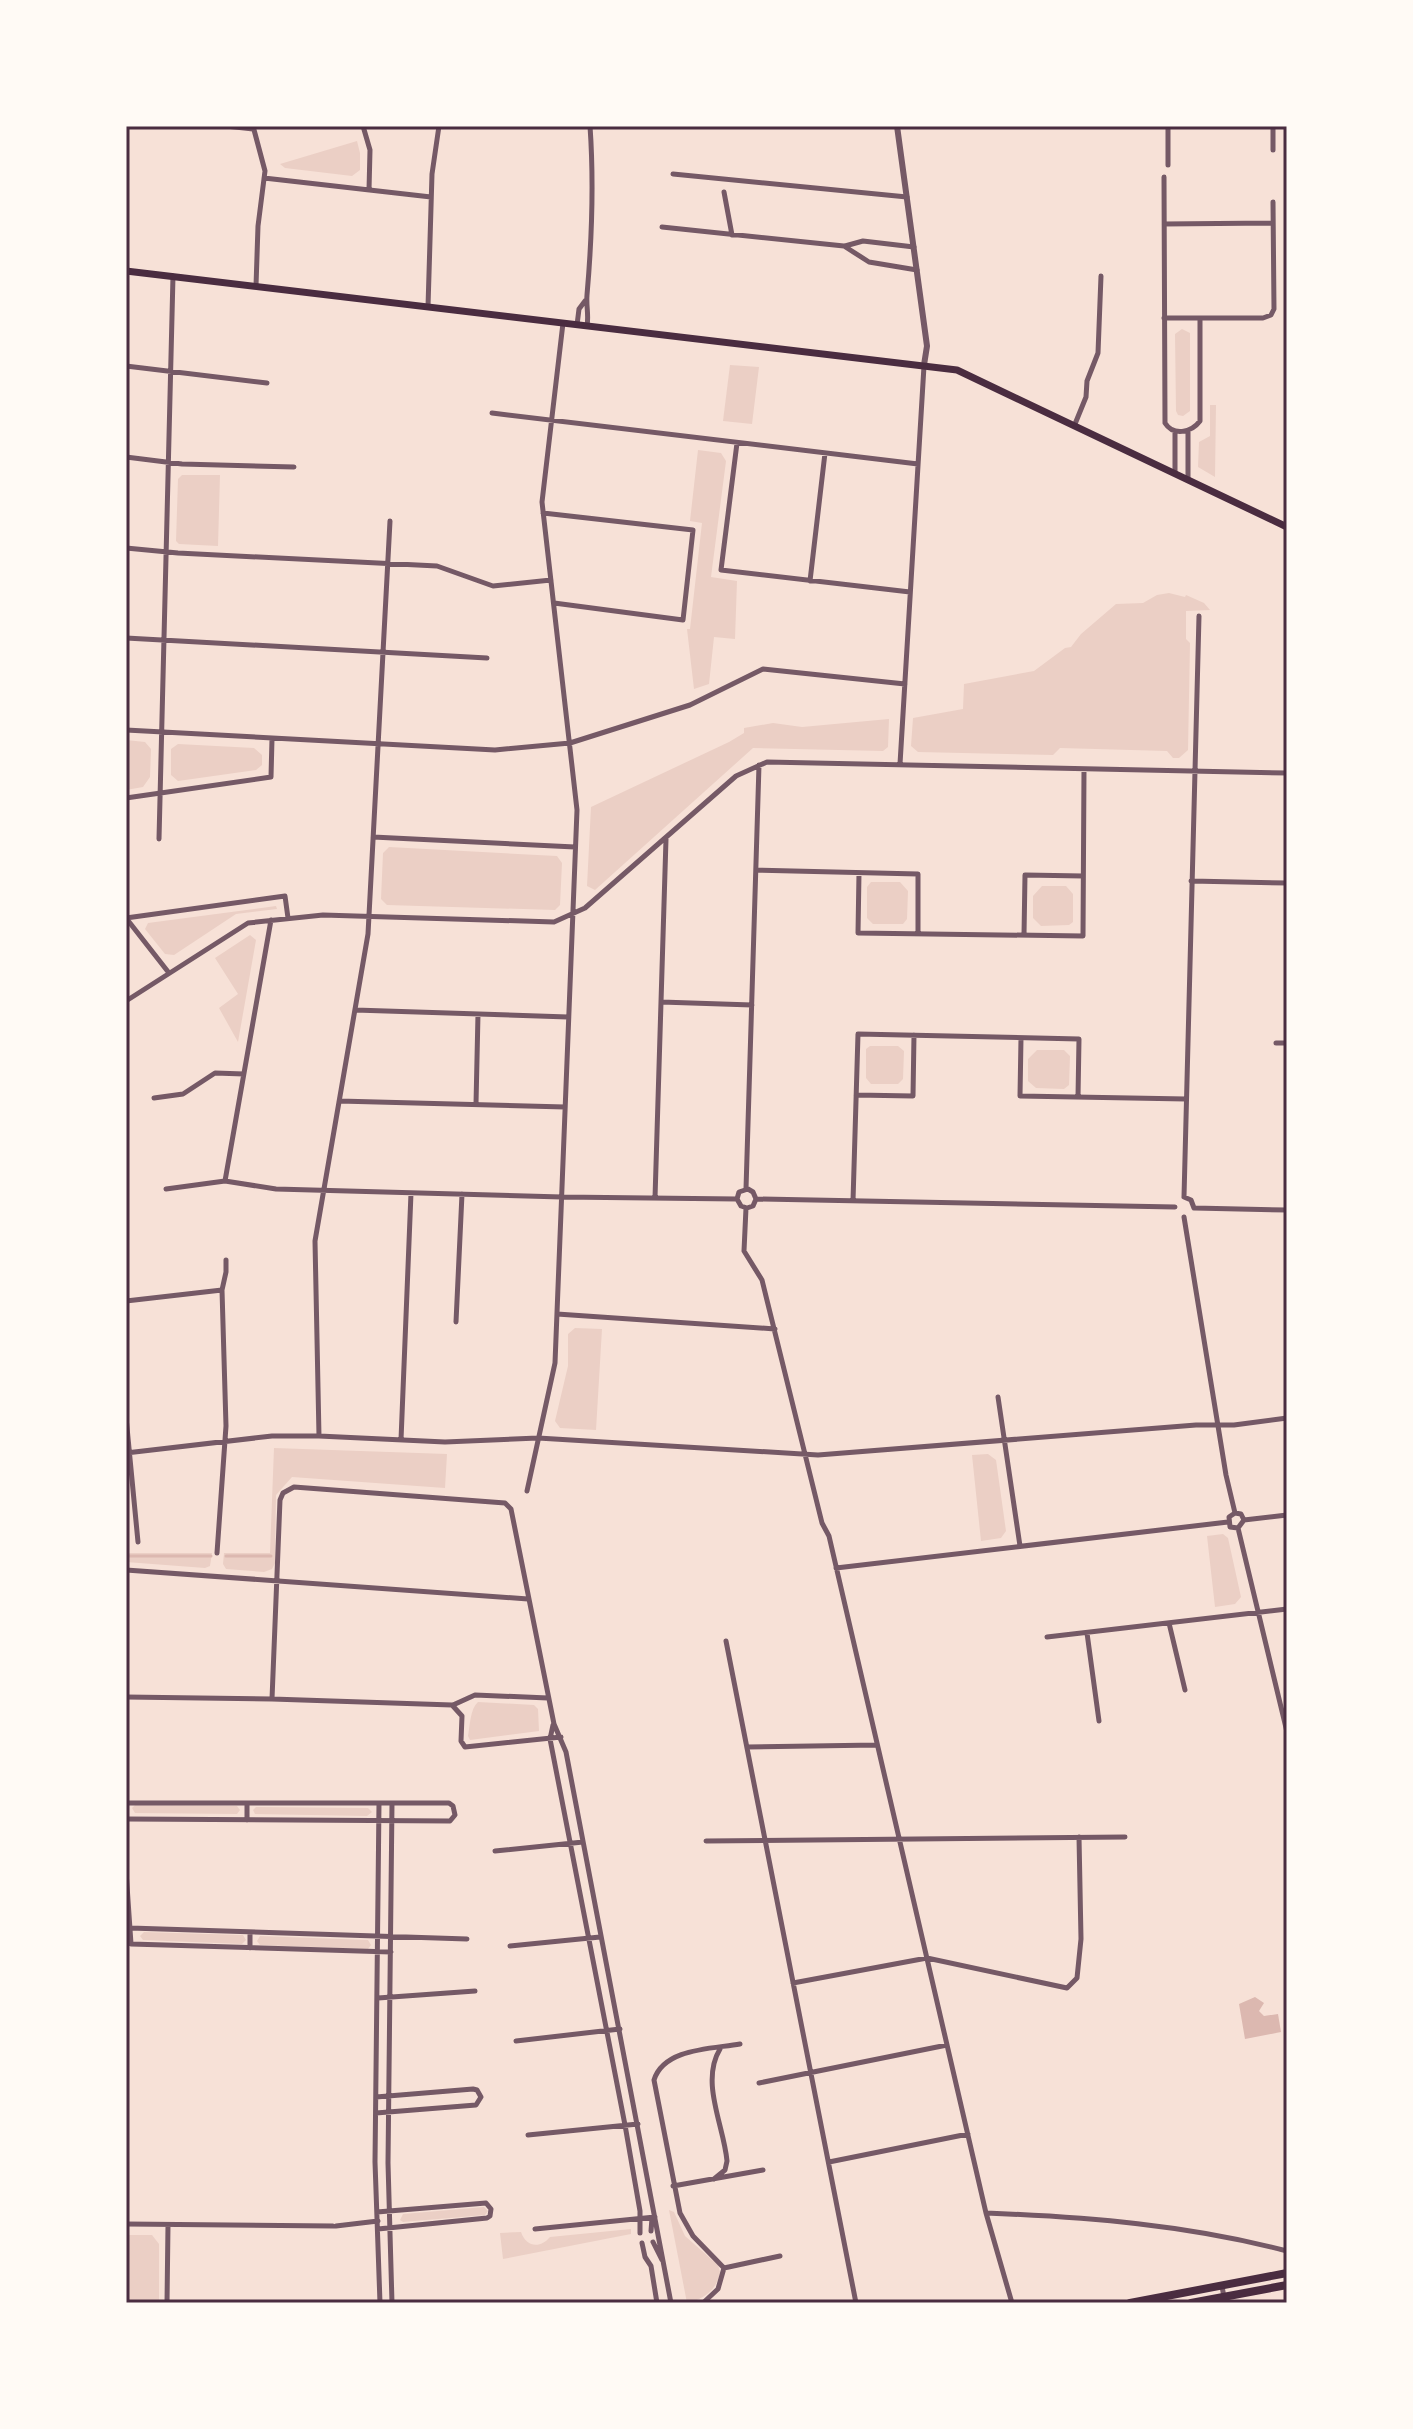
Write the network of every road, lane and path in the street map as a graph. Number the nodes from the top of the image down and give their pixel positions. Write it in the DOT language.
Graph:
graph roads {
  1 [pos="226,126"];
  2 [pos="363,126"];
  3 [pos="439,126"];
  4 [pos="590,126"];
  5 [pos="897,126"];
  6 [pos="1168,126"];
  7 [pos="1273,126"];
  8 [pos="253,128"];
  9 [pos="1273,150"];
  10 [pos="1168,165"];
  11 [pos="673,174"];
  12 [pos="1164,177"];
  13 [pos="264,178"];
  14 [pos="369,190"];
  15 [pos="724,192"];
  16 [pos="431,197"];
  17 [pos="907,197"];
  18 [pos="1273,202"];
  19 [pos="1273,223"];
  20 [pos="1164,224"];
  21 [pos="662,227"];
  22 [pos="732,235"];
  23 [pos="859,241"];
  24 [pos="844,246"];
  25 [pos="915,247"];
  26 [pos="857,255"];
  27 [pos="917,270"];
  28 [pos="126,271"];
  29 [pos="173,276"];
  30 [pos="1101,276"];
  31 [pos="256,286"];
  32 [pos="586,301"];
  33 [pos="428,307"];
  34 [pos="1164,318"];
  35 [pos="1200,318"];
  36 [pos="563,323"];
  37 [pos="577,325"];
  38 [pos="587,326"];
  39 [pos="924,365"];
  40 [pos="126,366"];
  41 [pos="170,370"];
  42 [pos="267,383"];
  43 [pos="492,413"];
  44 [pos="552,421"];
  45 [pos="1075,424"];
  46 [pos="1175,431"];
  47 [pos="1188,431"];
  48 [pos="737,443"];
  49 [pos="825,453"];
  50 [pos="126,457"];
  51 [pos="168,461"];
  52 [pos="918,464"];
  53 [pos="294,467"];
  54 [pos="1175,473"];
  55 [pos="1188,480"];
  56 [pos="543,513"];
  57 [pos="390,521"];
  58 [pos="1287,527"];
  59 [pos="126,548"];
  60 [pos="166,552"];
  61 [pos="388,563"];
  62 [pos="551,580"];
  63 [pos="810,581"];
  64 [pos="910,592"];
  65 [pos="554,603"];
  66 [pos="1199,616"];
  67 [pos="126,638"];
  68 [pos="164,641"];
  69 [pos="383,651"];
  70 [pos="487,658"];
  71 [pos="905,684"];
  72 [pos="126,730"];
  73 [pos="161,733"];
  74 [pos="272,739"];
  75 [pos="570,743"];
  76 [pos="378,745"];
  77 [pos="900,764"];
  78 [pos="759,765"];
  79 [pos="1084,769"];
  80 [pos="1197,771"];
  81 [pos="1287,773"];
  82 [pos="160,792"];
  83 [pos="126,798"];
  84 [pos="373,837"];
  85 [pos="666,838"];
  86 [pos="159,839"];
  87 [pos="575,847"];
  88 [pos="756,870"];
  89 [pos="859,873"];
  90 [pos="1083,876"];
  91 [pos="1191,881"];
  92 [pos="1287,883"];
  93 [pos="572,915"];
  94 [pos="369,916"];
  95 [pos="126,918"];
  96 [pos="288,918"];
  97 [pos="271,920"];
  98 [pos="918,933"];
  99 [pos="1024,935"];
  100 [pos="169,973"];
  101 [pos="126,1001"];
  102 [pos="661,1002"];
  103 [pos="752,1005"];
  104 [pos="355,1010"];
  105 [pos="478,1014"];
  106 [pos="568,1017"];
  107 [pos="914,1035"];
  108 [pos="1021,1038"];
  109 [pos="1276,1043"];
  110 [pos="1287,1043"];
  111 [pos="244,1074"];
  112 [pos="856,1095"];
  113 [pos="1078,1097"];
  114 [pos="154,1098"];
  115 [pos="1186,1099"];
  116 [pos="339,1101"];
  117 [pos="476,1104"];
  118 [pos="565,1107"];
  119 [pos="225,1181"];
  120 [pos="166,1189"];
  121 [pos="746,1189"];
  122 [pos="324,1190"];
  123 [pos="411,1193"];
  124 [pos="462,1194"];
  125 [pos="562,1197"];
  126 [pos="1184,1197"];
  127 [pos="655,1198"];
  128 [pos="737,1199"];
  129 [pos="756,1199"];
  130 [pos="853,1201"];
  131 [pos="1175,1207"];
  132 [pos="746,1208"];
  133 [pos="1194,1208"];
  134 [pos="1287,1210"];
  135 [pos="1184,1217"];
  136 [pos="226,1260"];
  137 [pos="222,1290"];
  138 [pos="126,1301"];
  139 [pos="557,1314"];
  140 [pos="456,1322"];
  141 [pos="775,1329"];
  142 [pos="998,1397"];
  143 [pos="126,1417"];
  144 [pos="1287,1418"];
  145 [pos="1219,1425"];
  146 [pos="319,1436"];
  147 [pos="538,1438"];
  148 [pos="401,1440"];
  149 [pos="1004,1440"];
  150 [pos="225,1441"];
  151 [pos="128,1453"];
  152 [pos="806,1455"];
  153 [pos="527,1491"];
  154 [pos="1235,1513"];
  155 [pos="1287,1515"];
  156 [pos="1244,1520"];
  157 [pos="1228,1522"];
  158 [pos="1238,1528"];
  159 [pos="138,1542"];
  160 [pos="1020,1546"];
  161 [pos="217,1553"];
  162 [pos="836,1568"];
  163 [pos="126,1570"];
  164 [pos="276,1581"];
  165 [pos="528,1599"];
  166 [pos="1287,1609"];
  167 [pos="1258,1613"];
  168 [pos="1169,1623"];
  169 [pos="1087,1633"];
  170 [pos="1047,1637"];
  171 [pos="726,1641"];
  172 [pos="1185,1690"];
  173 [pos="126,1697"];
  174 [pos="548,1698"];
  175 [pos="272,1699"];
  176 [pos="452,1705"];
  177 [pos="1099,1721"];
  178 [pos="554,1724"];
  179 [pos="1287,1732"];
  180 [pos="561,1737"];
  181 [pos="550,1739"];
  182 [pos="877,1745"];
  183 [pos="747,1747"];
  184 [pos="126,1803"];
  185 [pos="247,1803"];
  186 [pos="379,1803"];
  187 [pos="392,1803"];
  188 [pos="126,1819"];
  189 [pos="247,1820"];
  190 [pos="379,1821"];
  191 [pos="392,1821"];
  192 [pos="1079,1837"];
  193 [pos="1125,1837"];
  194 [pos="899,1840"];
  195 [pos="706,1841"];
  196 [pos="765,1841"];
  197 [pos="583,1842"];
  198 [pos="570,1844"];
  199 [pos="495,1851"];
  200 [pos="126,1871"];
  201 [pos="130,1928"];
  202 [pos="250,1932"];
  203 [pos="379,1936"];
  204 [pos="391,1936"];
  205 [pos="601,1937"];
  206 [pos="588,1938"];
  207 [pos="467,1939"];
  208 [pos="510,1946"];
  209 [pos="250,1948"];
  210 [pos="378,1952"];
  211 [pos="391,1952"];
  212 [pos="927,1958"];
  213 [pos="793,1983"];
  214 [pos="475,1991"];
  215 [pos="378,1998"];
  216 [pos="390,1998"];
  217 [pos="620,2029"];
  218 [pos="607,2031"];
  219 [pos="516,2041"];
  220 [pos="740,2044"];
  221 [pos="947,2045"];
  222 [pos="721,2047"];
  223 [pos="811,2073"];
  224 [pos="759,2083"];
  225 [pos="390,2096"];
  226 [pos="376,2097"];
  227 [pos="389,2112"];
  228 [pos="376,2113"];
  229 [pos="638,2124"];
  230 [pos="625,2125"];
  231 [pos="968,2134"];
  232 [pos="528,2135"];
  233 [pos="829,2162"];
  234 [pos="763,2170"];
  235 [pos="714,2179"];
  236 [pos="673,2186"];
  237 [pos="389,2211"];
  238 [pos="377,2212"];
  239 [pos="986,2213"];
  240 [pos="654,2218"];
  241 [pos="641,2219"];
  242 [pos="378,2221"];
  243 [pos="126,2224"];
  244 [pos="168,2225"];
  245 [pos="390,2227"];
  246 [pos="378,2229"];
  247 [pos="535,2229"];
  248 [pos="651,2231"];
  249 [pos="640,2233"];
  250 [pos="653,2242"];
  251 [pos="642,2243"];
  252 [pos="1287,2251"];
  253 [pos="780,2256"];
  254 [pos="661,2259"];
  255 [pos="651,2266"];
  256 [pos="724,2268"];
  257 [pos="1287,2273"];
  258 [pos="1287,2285"];
  259 [pos="1222,2286"];
  260 [pos="1224,2300"];
  261 [pos="167,2303"];
  262 [pos="380,2303"];
  263 [pos="392,2303"];
  264 [pos="657,2303"];
  265 [pos="671,2303"];
  266 [pos="703,2303"];
  267 [pos="856,2303"];
  268 [pos="1012,2303"];
  269 [pos="1130,2303"];
  270 [pos="1191,2303"];
  1 -- 8 [label="street"];
  2 -- 14 [label="street"];
  3 -- 16 [label="street"];
  4 -- 32 [label="street"];
  5 -- 17 [label="street"];
  6 -- 10 [label="street"];
  7 -- 9 [label="street"];
  8 -- 13 [label="street"];
  11 -- 17 [label="street"];
  12 -- 20 [label="street"];
  13 -- 14 [label="street"];
  13 -- 31 [label="street"];
  14 -- 16 [label="street"];
  15 -- 22 [label="street"];
  16 -- 33 [label="street"];
  17 -- 25 [label="street"];
  18 -- 19 [label="street"];
  19 -- 20 [label="street"];
  19 -- 35 [label="street"];
  20 -- 34 [label="street"];
  21 -- 22 [label="street"];
  22 -- 24 [label="street"];
  23 -- 24 [label="street"];
  23 -- 25 [label="street"];
  23 -- 26 [label="street"];
  24 -- 26 [label="street"];
  25 -- 27 [label="street"];
  26 -- 27 [label="street"];
  27 -- 39 [label="street"];
  28 -- 29 [label="main road"];
  29 -- 31 [label="main road"];
  29 -- 41 [label="street"];
  30 -- 45 [label="street"];
  31 -- 33 [label="main road"];
  32 -- 37 [label="street"];
  32 -- 38 [label="street"];
  33 -- 36 [label="main road"];
  34 -- 35 [label="street"];
  34 -- 46 [label="street"];
  35 -- 47 [label="street"];
  36 -- 37 [label="main road"];
  36 -- 44 [label="street"];
  37 -- 38 [label="main road"];
  38 -- 39 [label="main road"];
  39 -- 45 [label="main road"];
  39 -- 52 [label="street"];
  40 -- 41 [label="street"];
  41 -- 42 [label="street"];
  41 -- 51 [label="street"];
  43 -- 44 [label="street"];
  44 -- 48 [label="street"];
  44 -- 56 [label="street"];
  45 -- 54 [label="main road"];
  46 -- 47 [label="street"];
  46 -- 54 [label="street"];
  47 -- 55 [label="street"];
  48 -- 49 [label="street"];
  48 -- 63 [label="street"];
  49 -- 52 [label="street"];
  49 -- 63 [label="street"];
  50 -- 51 [label="street"];
  51 -- 53 [label="street"];
  51 -- 60 [label="street"];
  52 -- 64 [label="street"];
  54 -- 55 [label="main road"];
  55 -- 58 [label="main road"];
  56 -- 62 [label="street"];
  56 -- 65 [label="street"];
  57 -- 61 [label="street"];
  59 -- 60 [label="street"];
  60 -- 61 [label="street"];
  60 -- 68 [label="street"];
  61 -- 62 [label="street"];
  61 -- 69 [label="street"];
  62 -- 65 [label="street"];
  63 -- 64 [label="street"];
  64 -- 71 [label="street"];
  65 -- 75 [label="street"];
  66 -- 80 [label="street"];
  67 -- 68 [label="street"];
  68 -- 69 [label="street"];
  68 -- 73 [label="street"];
  69 -- 70 [label="street"];
  69 -- 76 [label="street"];
  71 -- 75 [label="street"];
  71 -- 77 [label="street"];
  72 -- 73 [label="street"];
  73 -- 74 [label="street"];
  73 -- 82 [label="street"];
  74 -- 76 [label="street"];
  74 -- 82 [label="street"];
  75 -- 76 [label="street"];
  75 -- 87 [label="street"];
  76 -- 84 [label="street"];
  77 -- 78 [label="street"];
  77 -- 79 [label="street"];
  78 -- 85 [label="street"];
  78 -- 88 [label="street"];
  79 -- 80 [label="street"];
  79 -- 90 [label="street"];
  80 -- 81 [label="street"];
  80 -- 91 [label="street"];
  82 -- 83 [label="street"];
  82 -- 86 [label="street"];
  84 -- 87 [label="street"];
  84 -- 94 [label="street"];
  85 -- 93 [label="street"];
  85 -- 102 [label="street"];
  87 -- 93 [label="street"];
  88 -- 89 [label="street"];
  88 -- 103 [label="street"];
  89 -- 98 [label="street"];
  89 -- 98 [label="street"];
  90 -- 99 [label="street"];
  90 -- 99 [label="street"];
  91 -- 92 [label="street"];
  91 -- 115 [label="street"];
  93 -- 94 [label="street"];
  93 -- 106 [label="street"];
  94 -- 96 [label="street"];
  94 -- 104 [label="street"];
  95 -- 96 [label="street"];
  95 -- 100 [label="street"];
  96 -- 97 [label="street"];
  97 -- 100 [label="street"];
  97 -- 111 [label="street"];
  98 -- 99 [label="street"];
  100 -- 101 [label="street"];
  102 -- 103 [label="street"];
  102 -- 127 [label="street"];
  103 -- 121 [label="street"];
  104 -- 105 [label="street"];
  104 -- 116 [label="street"];
  105 -- 106 [label="street"];
  105 -- 117 [label="street"];
  106 -- 118 [label="street"];
  107 -- 108 [label="street"];
  107 -- 112 [label="street"];
  107 -- 112 [label="street"];
  108 -- 113 [label="street"];
  108 -- 113 [label="street"];
  109 -- 110 [label="street"];
  111 -- 114 [label="street"];
  111 -- 119 [label="street"];
  112 -- 130 [label="street"];
  113 -- 115 [label="street"];
  115 -- 126 [label="street"];
  116 -- 117 [label="street"];
  116 -- 122 [label="street"];
  117 -- 118 [label="street"];
  118 -- 125 [label="street"];
  119 -- 120 [label="street"];
  119 -- 122 [label="street"];
  121 -- 128 [label="street"];
  121 -- 129 [label="street"];
  122 -- 123 [label="street"];
  122 -- 146 [label="street"];
  123 -- 124 [label="street"];
  123 -- 148 [label="street"];
  124 -- 125 [label="street"];
  124 -- 140 [label="street"];
  125 -- 127 [label="street"];
  125 -- 139 [label="street"];
  126 -- 131 [label="street"];
  126 -- 133 [label="street"];
  127 -- 128 [label="street"];
  128 -- 132 [label="street"];
  129 -- 130 [label="street"];
  129 -- 132 [label="street"];
  130 -- 131 [label="street"];
  131 -- 135 [label="street"];
  132 -- 141 [label="street"];
  133 -- 134 [label="street"];
  133 -- 135 [label="street"];
  135 -- 145 [label="street"];
  136 -- 137 [label="street"];
  137 -- 138 [label="street"];
  137 -- 150 [label="street"];
  139 -- 141 [label="street"];
  139 -- 147 [label="street"];
  141 -- 152 [label="street"];
  142 -- 149 [label="street"];
  143 -- 151 [label="street"];
  144 -- 145 [label="street"];
  145 -- 149 [label="street"];
  145 -- 154 [label="street"];
  146 -- 148 [label="street"];
  146 -- 150 [label="street"];
  147 -- 148 [label="street"];
  147 -- 152 [label="street"];
  147 -- 153 [label="street"];
  149 -- 152 [label="street"];
  149 -- 160 [label="street"];
  150 -- 151 [label="street"];
  150 -- 161 [label="street"];
  151 -- 159 [label="street"];
  152 -- 162 [label="street"];
  154 -- 156 [label="street"];
  154 -- 157 [label="street"];
  155 -- 156 [label="street"];
  156 -- 158 [label="street"];
  157 -- 158 [label="street"];
  157 -- 160 [label="street"];
  158 -- 167 [label="street"];
  160 -- 162 [label="street"];
  162 -- 182 [label="street"];
  163 -- 164 [label="street"];
  164 -- 165 [label="street"];
  164 -- 165 [label="street"];
  164 -- 175 [label="street"];
  165 -- 174 [label="street"];
  166 -- 167 [label="street"];
  167 -- 168 [label="street"];
  167 -- 179 [label="street"];
  168 -- 169 [label="street"];
  168 -- 172 [label="street"];
  169 -- 170 [label="street"];
  169 -- 177 [label="street"];
  171 -- 183 [label="street"];
  173 -- 175 [label="street"];
  174 -- 176 [label="street"];
  174 -- 178 [label="street"];
  175 -- 176 [label="street"];
  176 -- 181 [label="street"];
  178 -- 180 [label="street"];
  178 -- 181 [label="street"];
  180 -- 181 [label="street"];
  180 -- 197 [label="street"];
  181 -- 198 [label="street"];
  182 -- 183 [label="street"];
  182 -- 194 [label="street"];
  183 -- 196 [label="street"];
  184 -- 185 [label="street"];
  185 -- 186 [label="street"];
  185 -- 189 [label="street"];
  186 -- 187 [label="street"];
  186 -- 190 [label="street"];
  187 -- 191 [label="street"];
  187 -- 191 [label="street"];
  188 -- 189 [label="street"];
  189 -- 190 [label="street"];
  190 -- 191 [label="street"];
  190 -- 203 [label="street"];
  191 -- 204 [label="street"];
  192 -- 193 [label="street"];
  192 -- 194 [label="street"];
  192 -- 212 [label="street"];
  194 -- 196 [label="street"];
  194 -- 212 [label="street"];
  195 -- 196 [label="street"];
  196 -- 213 [label="street"];
  197 -- 198 [label="street"];
  197 -- 205 [label="street"];
  198 -- 199 [label="street"];
  198 -- 206 [label="street"];
  200 -- 201 [label="street"];
  201 -- 202 [label="street"];
  201 -- 209 [label="street"];
  202 -- 203 [label="street"];
  202 -- 209 [label="street"];
  203 -- 204 [label="street"];
  203 -- 210 [label="street"];
  204 -- 207 [label="street"];
  204 -- 211 [label="street"];
  205 -- 206 [label="street"];
  205 -- 217 [label="street"];
  206 -- 208 [label="street"];
  206 -- 218 [label="street"];
  209 -- 210 [label="street"];
  210 -- 211 [label="street"];
  210 -- 215 [label="street"];
  211 -- 216 [label="street"];
  212 -- 213 [label="street"];
  212 -- 221 [label="street"];
  213 -- 223 [label="street"];
  214 -- 216 [label="street"];
  215 -- 216 [label="street"];
  215 -- 226 [label="street"];
  216 -- 225 [label="street"];
  217 -- 218 [label="street"];
  217 -- 229 [label="street"];
  218 -- 219 [label="street"];
  218 -- 230 [label="street"];
  220 -- 222 [label="street"];
  221 -- 223 [label="street"];
  221 -- 231 [label="street"];
  222 -- 235 [label="street"];
  222 -- 236 [label="street"];
  223 -- 224 [label="street"];
  223 -- 233 [label="street"];
  225 -- 226 [label="street"];
  225 -- 227 [label="street"];
  225 -- 227 [label="street"];
  226 -- 228 [label="street"];
  227 -- 228 [label="street"];
  227 -- 237 [label="street"];
  228 -- 238 [label="street"];
  229 -- 230 [label="street"];
  229 -- 240 [label="street"];
  230 -- 232 [label="street"];
  230 -- 241 [label="street"];
  231 -- 233 [label="street"];
  231 -- 239 [label="street"];
  233 -- 267 [label="street"];
  234 -- 235 [label="street"];
  235 -- 236 [label="street"];
  236 -- 256 [label="street"];
  237 -- 238 [label="street"];
  237 -- 245 [label="street"];
  237 -- 245 [label="street"];
  238 -- 242 [label="street"];
  239 -- 252 [label="street"];
  239 -- 268 [label="street"];
  240 -- 241 [label="street"];
  240 -- 248 [label="street"];
  240 -- 254 [label="street"];
  241 -- 247 [label="street"];
  241 -- 249 [label="street"];
  242 -- 244 [label="street"];
  242 -- 246 [label="street"];
  243 -- 244 [label="street"];
  244 -- 261 [label="street"];
  245 -- 246 [label="street"];
  245 -- 263 [label="street"];
  246 -- 262 [label="street"];
  250 -- 254 [label="street"];
  251 -- 255 [label="street"];
  253 -- 256 [label="street"];
  254 -- 255 [label="street"];
  254 -- 265 [label="street"];
  255 -- 264 [label="street"];
  256 -- 266 [label="street"];
  257 -- 259 [label="main road"];
  258 -- 260 [label="main road"];
  259 -- 260 [label="street"];
  259 -- 269 [label="main road"];
  260 -- 270 [label="main road"];
}
